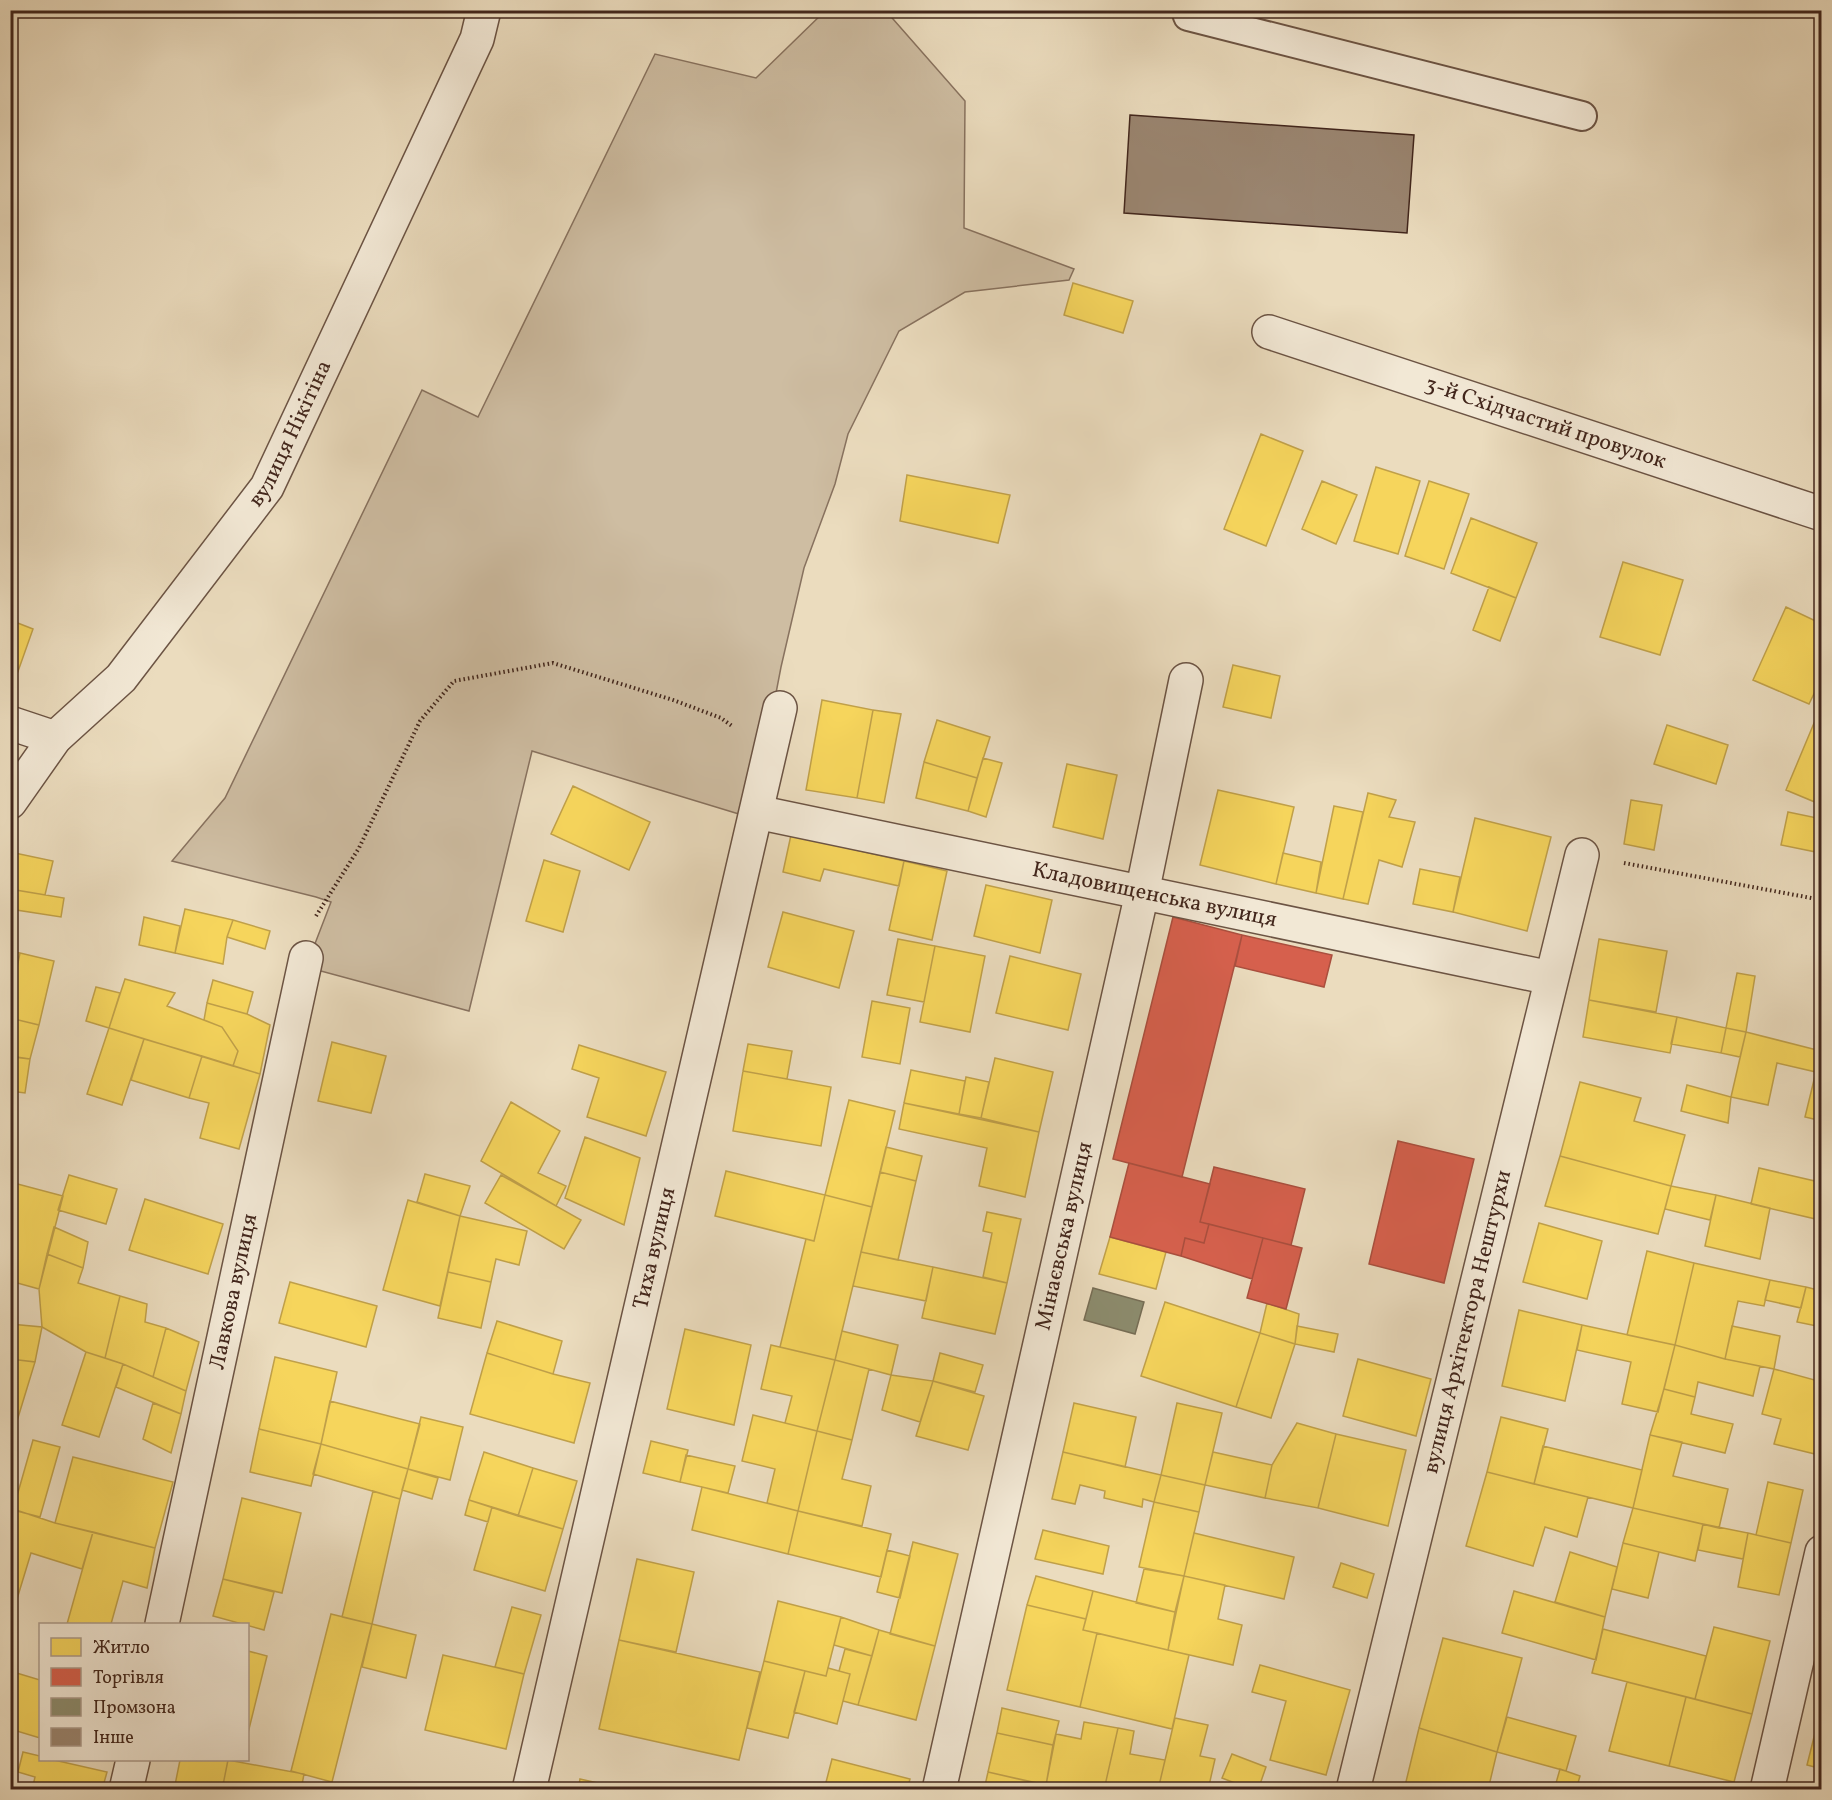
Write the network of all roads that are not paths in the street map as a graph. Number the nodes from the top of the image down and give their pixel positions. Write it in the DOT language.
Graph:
graph roads {
  1 [pos="484,10"];
  2 [pos="1186,10"];
  3 [pos="1581,116"];
  4 [pos="1269,332"];
  5 [pos="1821,514"];
  6 [pos="1186,680"];
  7 [pos="780,708"];
  8 [pos="10,723"];
  9 [pos="56,738"];
  10 [pos="10,802"];
  11 [pos="757,812"];
  12 [pos="1582,855"];
  13 [pos="1142,892"];
  14 [pos="306,958"];
  15 [pos="1551,978"];
  16 [pos="1821,1552"];
  17 [pos="162,1623"];
  18 [pos="133,1761"];
  19 [pos="126,1790"];
  20 [pos="529,1790"];
  21 [pos="939,1790"];
  22 [pos="1353,1790"];
  23 [pos="1767,1790"];
  1 -- 9 [label="street, вулиця Нікітіна"];
  2 -- 3 [label="lane"];
  4 -- 5 [label="street, 3-й Східчастий провулок"];
  6 -- 13 [label="street, Мінаєвська вулиця"];
  7 -- 11 [label="street, Тиха вулиця"];
  8 -- 9 [label="street"];
  9 -- 10 [label="street, вулиця Нікітіна"];
  11 -- 13 [label="street, Кладовищенська вулиця"];
  11 -- 20 [label="street, Тиха вулиця"];
  12 -- 15 [label="street, вулиця Архітектора Нештурхи"];
  13 -- 15 [label="street, Кладовищенська вулиця"];
  13 -- 21 [label="street, Мінаєвська вулиця"];
  14 -- 17 [label="street, Лавкова вулиця"];
  15 -- 22 [label="street, вулиця Архітектора Нештурхи"];
  16 -- 23 [label="street"];
  18 -- 19 [label="street"];
}
